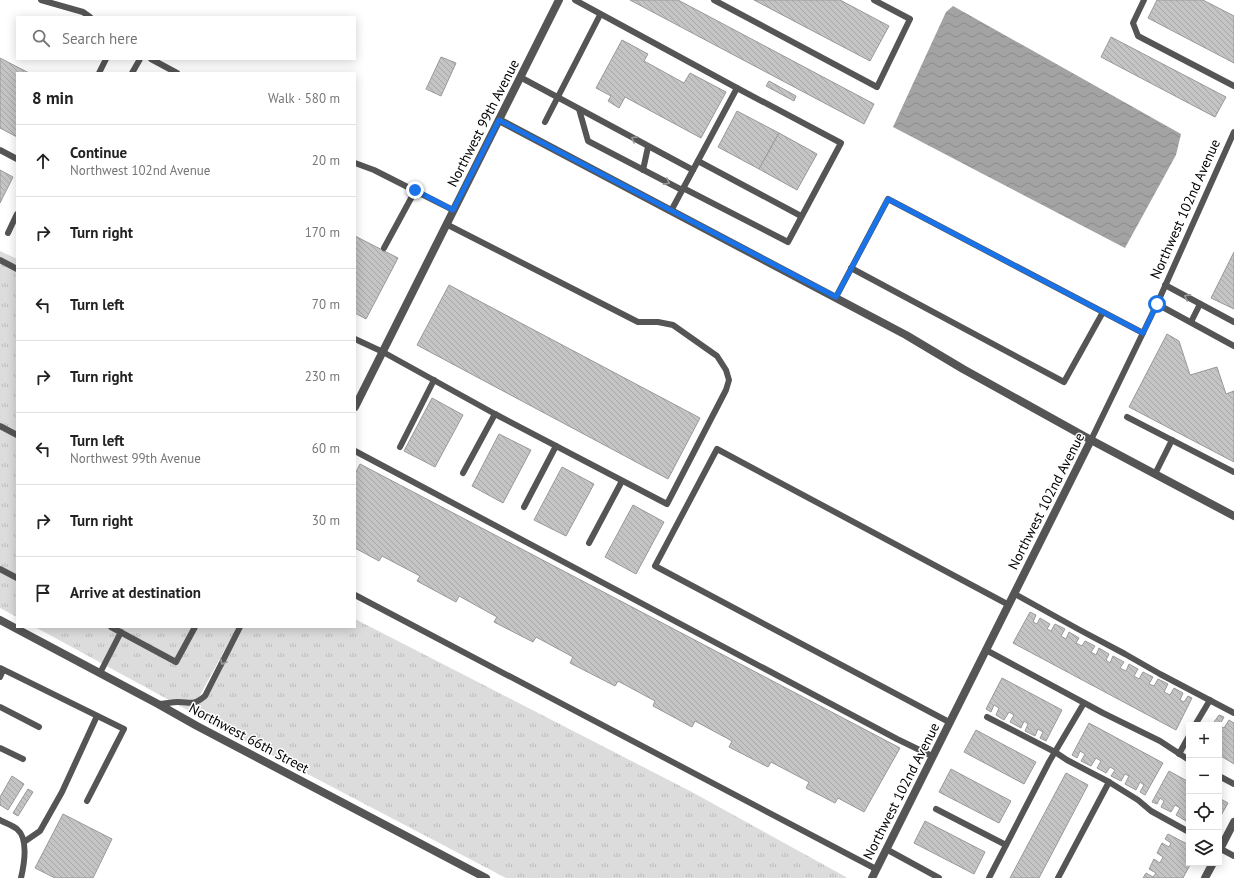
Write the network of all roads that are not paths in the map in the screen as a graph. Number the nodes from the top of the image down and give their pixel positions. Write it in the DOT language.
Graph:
graph roads {
  1 [pos="41,0"];
  2 [pos="559,0"];
  3 [pos="575,0"];
  4 [pos="714,0"];
  5 [pos="874,0"];
  6 [pos="1144,0"];
  7 [pos="600,14"];
  8 [pos="89,16"];
  9 [pos="106,60"];
  10 [pos="139,60"];
  11 [pos="153,60"];
  12 [pos="100,72"];
  13 [pos="133,72"];
  14 [pos="175,72"];
  15 [pos="520,77"];
  16 [pos="1234,86"];
  17 [pos="736,88"];
  18 [pos="557,97"];
  19 [pos="579,109"];
  20 [pos="499,120"];
  21 [pos="545,122"];
  22 [pos="1234,132"];
  23 [pos="648,147"];
  24 [pos="0,150"];
  25 [pos="16,158"];
  26 [pos="698,161"];
  27 [pos="356,163"];
  28 [pos="642,170"];
  29 [pos="693,170"];
  30 [pos="683,189"];
  31 [pos="415,190"];
  32 [pos="453,210"];
  33 [pos="671,211"];
  34 [pos="16,216"];
  35 [pos="801,216"];
  36 [pos="446,224"];
  37 [pos="8,233"];
  38 [pos="384,248"];
  39 [pos="0,260"];
  40 [pos="16,268"];
  41 [pos="851,268"];
  42 [pos="1165,285"];
  43 [pos="836,297"];
  44 [pos="1157,304"];
  45 [pos="1200,304"];
  46 [pos="1102,312"];
  47 [pos="1191,322"];
  48 [pos="1234,322"];
  49 [pos="1143,333"];
  50 [pos="356,339"];
  51 [pos="1234,346"];
  52 [pos="383,352"];
  53 [pos="434,380"];
  54 [pos="356,405"];
  55 [pos="495,414"];
  56 [pos="1127,417"];
  57 [pos="0,426"];
  58 [pos="16,434"];
  59 [pos="1091,440"];
  60 [pos="1172,440"];
  61 [pos="556,446"];
  62 [pos="400,447"];
  63 [pos="356,452"];
  64 [pos="1234,472"];
  65 [pos="463,473"];
  66 [pos="1155,474"];
  67 [pos="622,481"];
  68 [pos="524,507"];
  69 [pos="1234,516"];
  70 [pos="590,543"];
  71 [pos="0,569"];
  72 [pos="16,577"];
  73 [pos="1015,594"];
  74 [pos="356,596"];
  75 [pos="1009,605"];
  76 [pos="0,620"];
  77 [pos="113,628"];
  78 [pos="194,628"];
  79 [pos="239,628"];
  80 [pos="121,632"];
  81 [pos="986,650"];
  82 [pos="2,669"];
  83 [pos="100,674"];
  84 [pos="0,677"];
  85 [pos="1210,700"];
  86 [pos="1084,703"];
  87 [pos="158,704"];
  88 [pos="0,707"];
  89 [pos="1234,713"];
  90 [pos="97,716"];
  91 [pos="987,717"];
  92 [pos="949,722"];
  93 [pos="1197,722"];
  94 [pos="39,727"];
  95 [pos="1186,741"];
  96 [pos="0,748"];
  97 [pos="1055,752"];
  98 [pos="1179,754"];
  99 [pos="932,756"];
  100 [pos="1186,758"];
  101 [pos="23,759"];
  102 [pos="1222,778"];
  103 [pos="1109,782"];
  104 [pos="1234,784"];
  105 [pos="87,801"];
  106 [pos="936,809"];
  107 [pos="0,820"];
  108 [pos="1234,822"];
  109 [pos="1186,830"];
  110 [pos="24,842"];
  111 [pos="1222,844"];
  112 [pos="1006,846"];
  113 [pos="886,849"];
  114 [pos="1222,850"];
  115 [pos="1234,856"];
  116 [pos="1211,866"];
  117 [pos="876,869"];
  118 [pos="21,878"];
  119 [pos="486,878"];
  120 [pos="872,878"];
  121 [pos="939,878"];
  122 [pos="989,878"];
  123 [pos="1058,878"];
  124 [pos="1205,878"];
  1 -- 8 [label="lane"];
  2 -- 15 [label="street, Northwest 99th Avenue"];
  3 -- 7 [label="lane"];
  4 -- 5 [label="lane"];
  6 -- 16 [label="lane"];
  7 -- 17 [label="lane"];
  7 -- 18 [label="lane"];
  9 -- 12 [label="lane"];
  10 -- 13 [label="lane"];
  11 -- 14 [label="lane"];
  15 -- 18 [label="lane"];
  15 -- 20 [label="street, Northwest 99th Avenue"];
  17 -- 26 [label="lane"];
  17 -- 35 [label="lane"];
  18 -- 19 [label="lane"];
  18 -- 21 [label="lane"];
  23 -- 19 [label="lane, one-way"];
  19 -- 28 [label="lane"];
  20 -- 32 [label="street, Northwest 99th Avenue"];
  20 -- 33 [label="street"];
  22 -- 42 [label="lane, Northwest 102nd Avenue"];
  23 -- 28 [label="lane"];
  23 -- 29 [label="lane"];
  24 -- 25 [label="lane"];
  26 -- 29 [label="lane"];
  26 -- 35 [label="lane"];
  27 -- 31 [label="lane"];
  28 -- 30 [label="lane, one-way"];
  29 -- 30 [label="lane"];
  30 -- 33 [label="lane"];
  30 -- 35 [label="lane"];
  31 -- 32 [label="lane"];
  31 -- 38 [label="lane"];
  32 -- 36 [label="street, Northwest 99th Avenue"];
  33 -- 43 [label="street"];
  34 -- 37 [label="lane"];
  36 -- 52 [label="street, Northwest 99th Avenue"];
  36 -- 67 [label="lane"];
  39 -- 40 [label="lane"];
  41 -- 43 [label="lane"];
  41 -- 46 [label="lane"];
  41 -- 46 [label="lane"];
  42 -- 44 [label="lane, Northwest 102nd Avenue"];
  45 -- 42 [label="lane, one-way"];
  43 -- 59 [label="street"];
  44 -- 47 [label="lane"];
  44 -- 49 [label="lane, Northwest 102nd Avenue"];
  45 -- 47 [label="lane"];
  45 -- 48 [label="lane"];
  46 -- 49 [label="lane"];
  47 -- 51 [label="lane"];
  49 -- 59 [label="lane, Northwest 102nd Avenue"];
  50 -- 52 [label="lane"];
  52 -- 53 [label="lane"];
  52 -- 54 [label="street, Northwest 99th Avenue"];
  53 -- 55 [label="lane"];
  53 -- 62 [label="lane"];
  55 -- 61 [label="lane"];
  55 -- 65 [label="lane"];
  56 -- 60 [label="lane"];
  57 -- 58 [label="lane"];
  59 -- 66 [label="street"];
  59 -- 73 [label="street, Northwest 102nd Avenue"];
  60 -- 64 [label="lane"];
  60 -- 66 [label="lane"];
  61 -- 67 [label="lane"];
  61 -- 68 [label="lane"];
  63 -- 99 [label="lane"];
  66 -- 69 [label="street"];
  67 -- 70 [label="lane"];
  71 -- 72 [label="lane"];
  73 -- 75 [label="street, Northwest 102nd Avenue"];
  73 -- 85 [label="lane"];
  74 -- 117 [label="lane"];
  75 -- 81 [label="street, Northwest 102nd Avenue"];
  75 -- 92 [label="lane"];
  76 -- 83 [label="street, Northwest 66th Street"];
  77 -- 80 [label="lane"];
  78 -- 80 [label="lane"];
  79 -- 87 [label="lane, one-way"];
  80 -- 83 [label="lane"];
  81 -- 86 [label="lane"];
  81 -- 92 [label="street, Northwest 102nd Avenue"];
  82 -- 84 [label="lane"];
  82 -- 90 [label="lane"];
  83 -- 87 [label="street, Northwest 66th Street"];
  85 -- 89 [label="lane"];
  85 -- 93 [label="lane"];
  86 -- 97 [label="lane"];
  86 -- 98 [label="lane"];
  87 -- 119 [label="street, Northwest 66th Street"];
  88 -- 94 [label="lane"];
  90 -- 105 [label="lane"];
  90 -- 110 [label="lane"];
  91 -- 97 [label="lane"];
  92 -- 99 [label="street, Northwest 102nd Avenue"];
  95 -- 98 [label="lane"];
  96 -- 101 [label="lane"];
  97 -- 103 [label="lane"];
  97 -- 112 [label="lane"];
  98 -- 100 [label="lane"];
  99 -- 113 [label="street, Northwest 102nd Avenue"];
  102 -- 104 [label="lane"];
  103 -- 109 [label="lane"];
  103 -- 123 [label="lane"];
  106 -- 112 [label="lane"];
  107 -- 110 [label="lane"];
  108 -- 111 [label="street"];
  110 -- 118 [label="lane"];
  112 -- 122 [label="lane"];
  113 -- 117 [label="street, Northwest 102nd Avenue"];
  113 -- 121 [label="lane"];
  114 -- 115 [label="lane"];
  116 -- 124 [label="street"];
  117 -- 120 [label="street, Northwest 102nd Avenue"];
}
